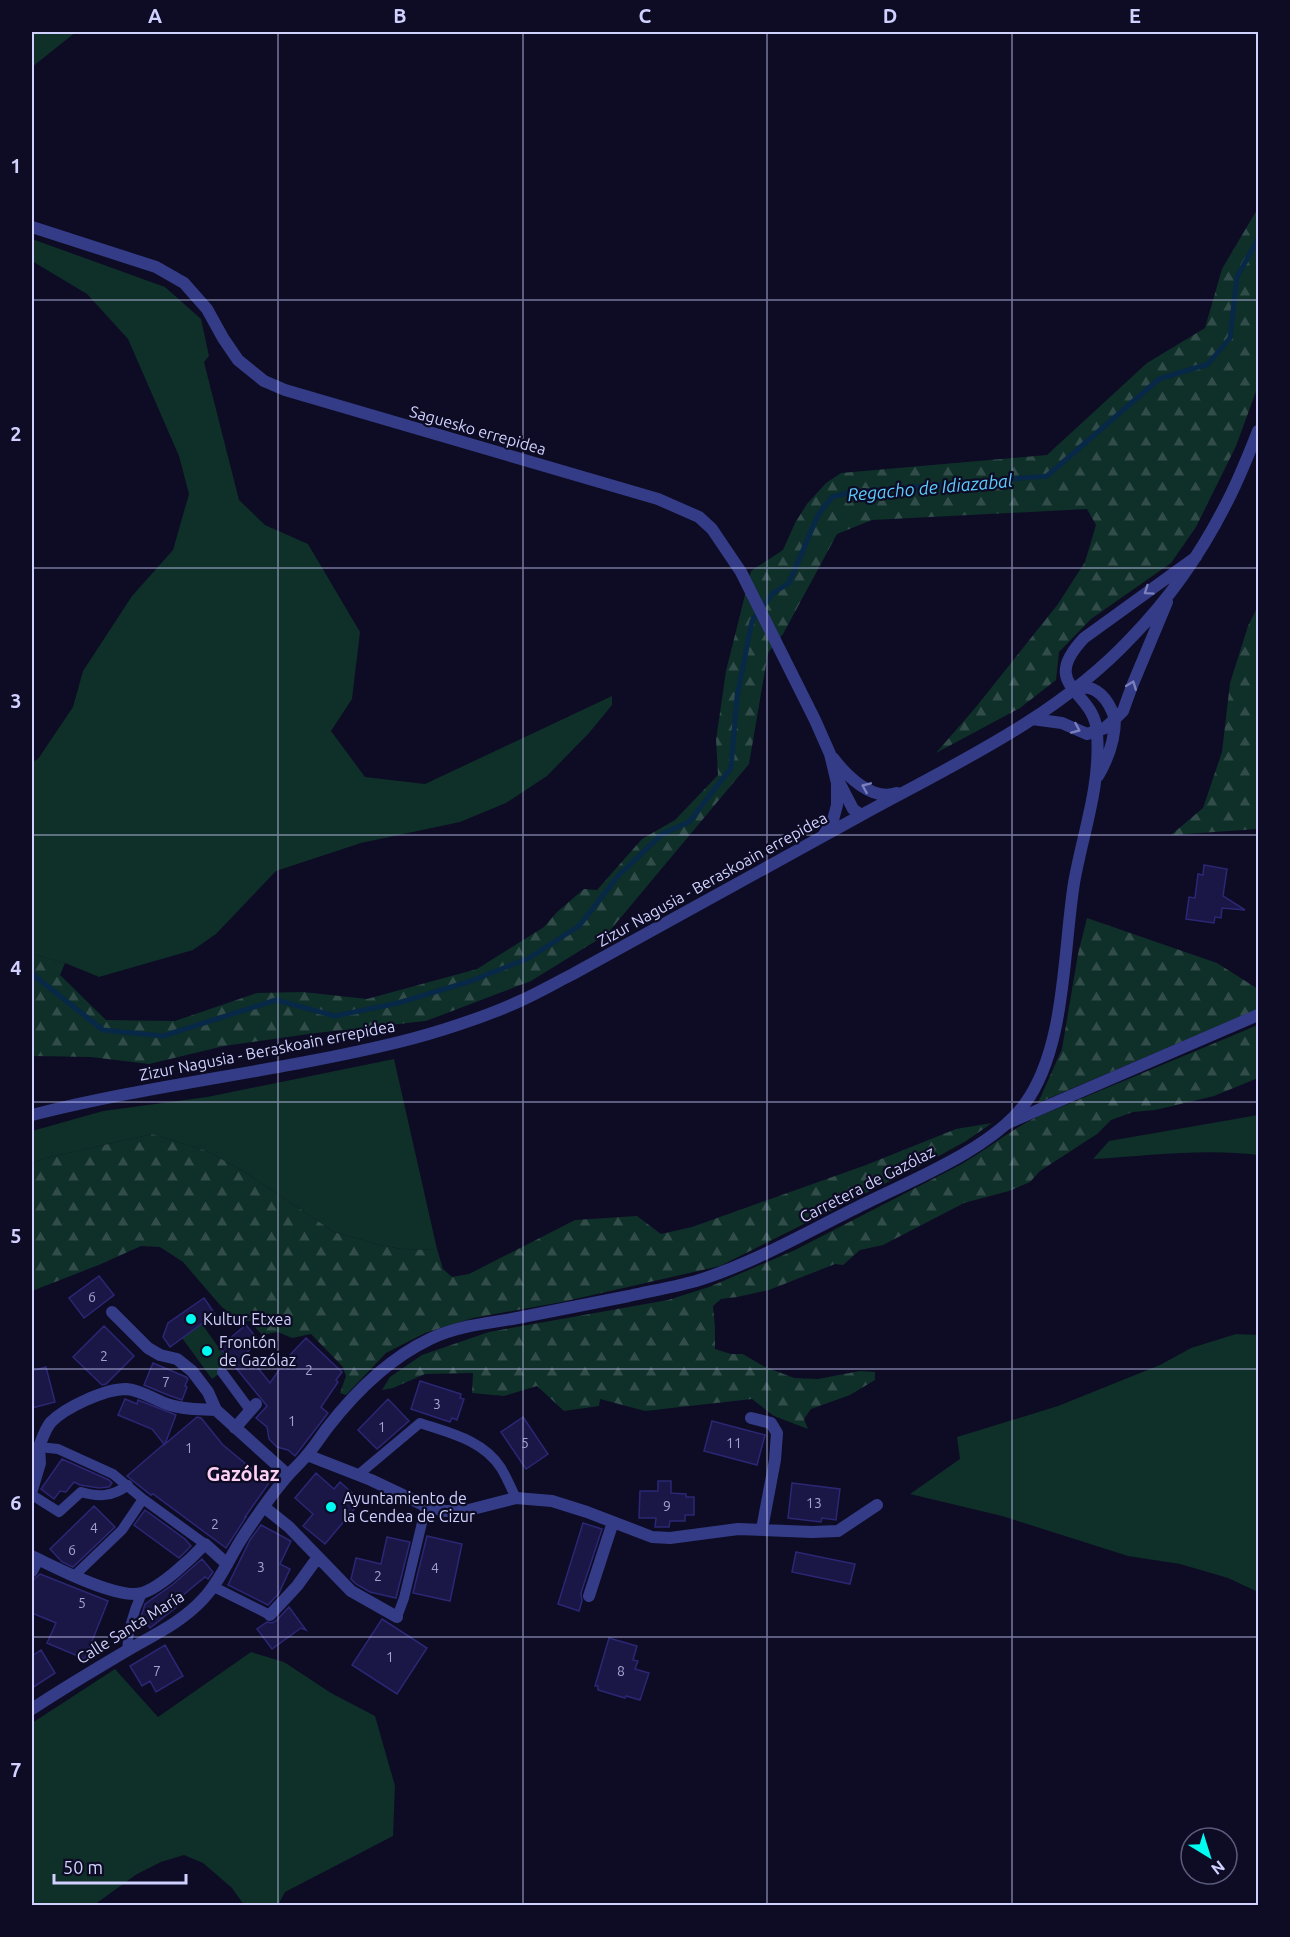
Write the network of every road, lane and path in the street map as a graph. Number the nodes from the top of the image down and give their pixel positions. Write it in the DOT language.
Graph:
graph roads {
  1 [pos="32,227"];
  2 [pos="1258,431"];
  3 [pos="1196,558"];
  4 [pos="1171,593"];
  5 [pos="1074,690"];
  6 [pos="1115,718"];
  7 [pos="1032,719"];
  8 [pos="1097,731"];
  9 [pos="830,754"];
  10 [pos="835,776"];
  11 [pos="1097,777"];
  12 [pos="913,787"];
  13 [pos="861,815"];
  14 [pos="822,837"];
  15 [pos="1258,1015"];
  16 [pos="32,1115"];
  17 [pos="1008,1123"];
  18 [pos="112,1312"];
  19 [pos="389,1363"];
  20 [pos="222,1372"];
  21 [pos="253,1407"];
  22 [pos="216,1410"];
  23 [pos="751,1418"];
  24 [pos="235,1428"];
  25 [pos="35,1448"];
  26 [pos="307,1455"];
  27 [pos="288,1475"];
  28 [pos="357,1475"];
  29 [pos="128,1485"];
  30 [pos="32,1492"];
  31 [pos="516,1498"];
  32 [pos="144,1499"];
  33 [pos="877,1505"];
  34 [pos="426,1506"];
  35 [pos="264,1507"];
  36 [pos="613,1522"];
  37 [pos="762,1529"];
  38 [pos="205,1544"];
  39 [pos="35,1557"];
  40 [pos="318,1557"];
  41 [pos="227,1564"];
  42 [pos="32,1571"];
  43 [pos="74,1576"];
  44 [pos="214,1587"];
  45 [pos="142,1593"];
  46 [pos="589,1596"];
  47 [pos="270,1615"];
  48 [pos="397,1617"];
  49 [pos="127,1651"];
  50 [pos="32,1709"];
  1 -- 9 [label="street, Saguesko errepidea"];
  2 -- 3 [label="street, Zizur Nagusia - Beraskoain errepidea"];
  3 -- 4 [label="street, Zizur Nagusia - Beraskoain errepidea"];
  3 -- 5 [label="street, one-way"];
  4 -- 5 [label="street, Zizur Nagusia - Beraskoain errepidea"];
  6 -- 4 [label="street, one-way"];
  5 -- 6 [label="street"];
  5 -- 7 [label="street, Zizur Nagusia - Beraskoain errepidea"];
  5 -- 8 [label="street"];
  6 -- 8 [label="street"];
  6 -- 11 [label="street"];
  7 -- 8 [label="street, one-way"];
  7 -- 12 [label="street, Zizur Nagusia - Beraskoain errepidea"];
  8 -- 11 [label="street"];
  9 -- 10 [label="street"];
  12 -- 9 [label="street, one-way"];
  10 -- 13 [label="street"];
  10 -- 14 [label="street"];
  11 -- 17 [label="street, Carretera de Gazólaz"];
  12 -- 13 [label="street, Zizur Nagusia - Beraskoain errepidea"];
  13 -- 14 [label="street, Zizur Nagusia - Beraskoain errepidea"];
  14 -- 16 [label="street, Zizur Nagusia - Beraskoain errepidea"];
  15 -- 17 [label="street"];
  17 -- 19 [label="street, Carretera de Gazólaz"];
  18 -- 22 [label="street"];
  19 -- 26 [label="street, Calle Santa María"];
  20 -- 21 [label="street"];
  21 -- 24 [label="street"];
  22 -- 24 [label="street"];
  22 -- 25 [label="street"];
  23 -- 37 [label="street"];
  24 -- 27 [label="street"];
  25 -- 29 [label="street"];
  25 -- 30 [label="street"];
  26 -- 27 [label="street, Calle Santa María"];
  26 -- 28 [label="street"];
  27 -- 35 [label="street, Calle Santa María"];
  28 -- 31 [label="street"];
  28 -- 34 [label="street"];
  29 -- 30 [label="street"];
  29 -- 32 [label="street"];
  31 -- 34 [label="street"];
  31 -- 36 [label="street"];
  32 -- 38 [label="street"];
  32 -- 43 [label="street"];
  33 -- 37 [label="street"];
  34 -- 48 [label="street"];
  35 -- 40 [label="street"];
  35 -- 41 [label="street, Calle Santa María"];
  36 -- 37 [label="street"];
  36 -- 46 [label="street"];
  38 -- 41 [label="street"];
  38 -- 45 [label="street"];
  39 -- 42 [label="street"];
  39 -- 43 [label="street"];
  40 -- 47 [label="street"];
  40 -- 48 [label="street"];
  41 -- 44 [label="street, Calle Santa María"];
  43 -- 45 [label="street"];
  44 -- 47 [label="street"];
  44 -- 49 [label="street, Calle Santa María"];
  45 -- 49 [label="street"];
  49 -- 50 [label="street, Calle Santa María"];
}
